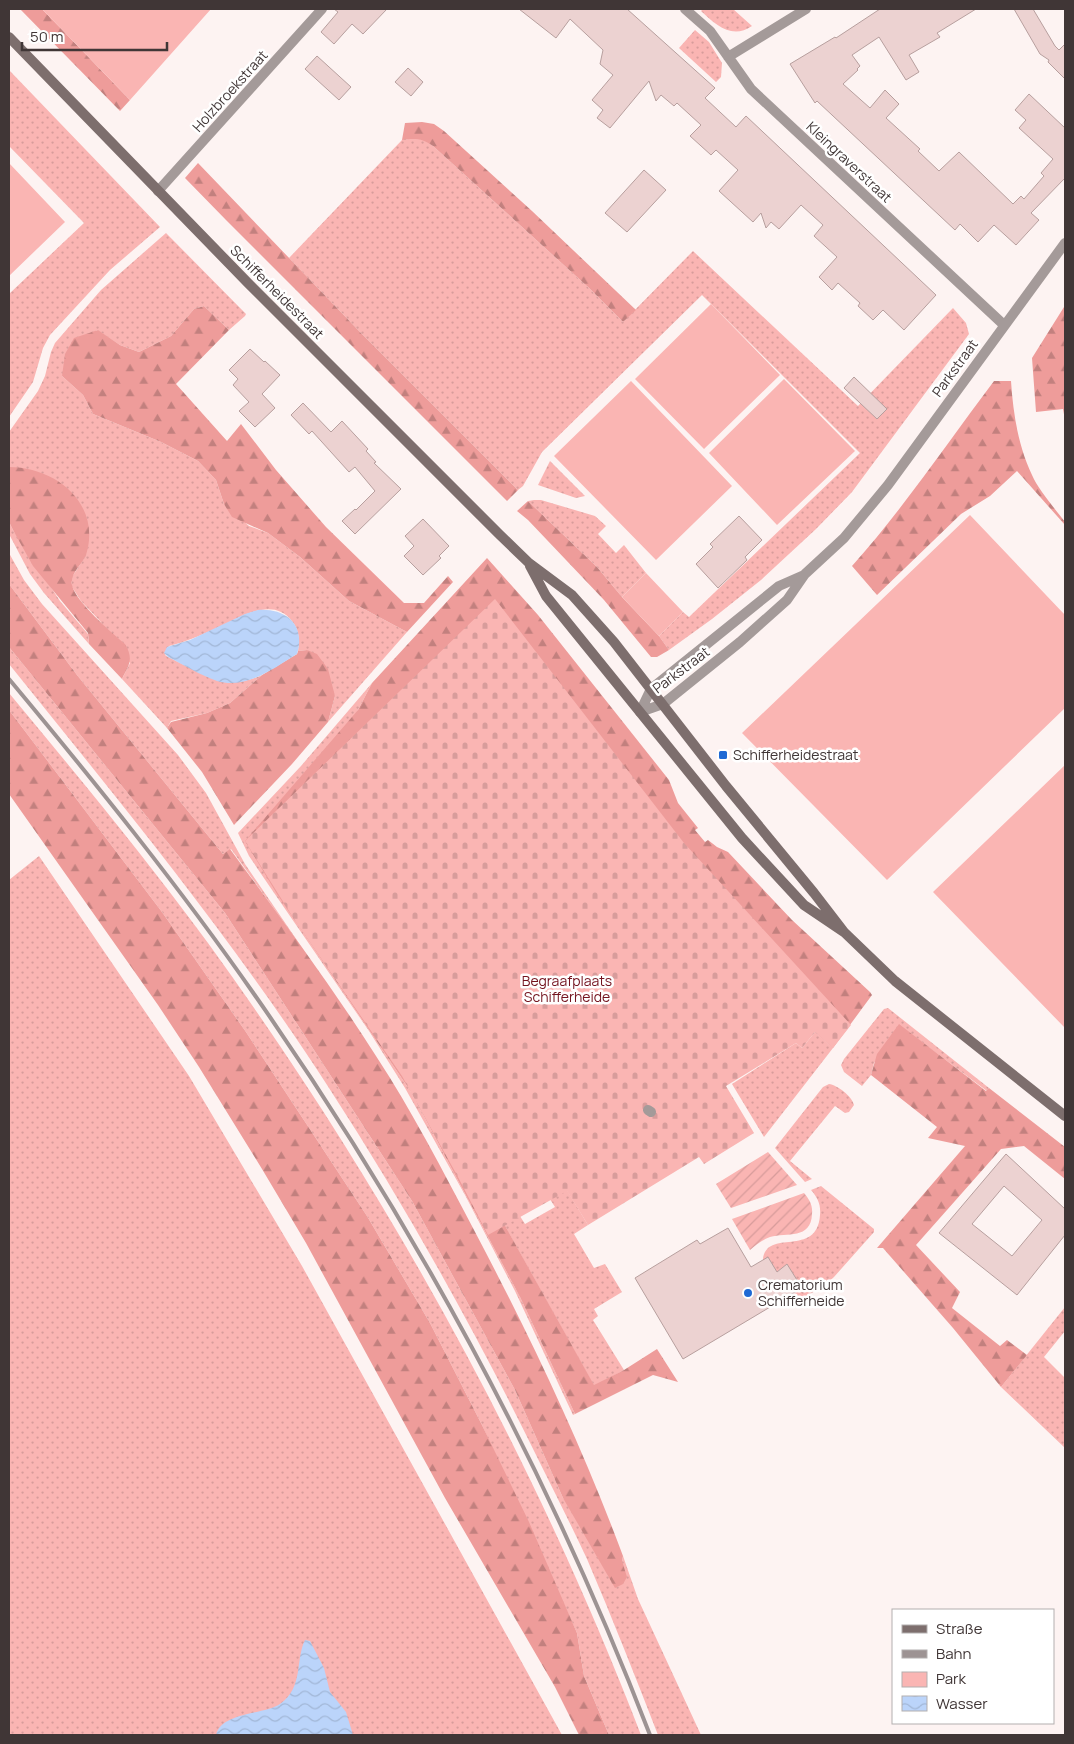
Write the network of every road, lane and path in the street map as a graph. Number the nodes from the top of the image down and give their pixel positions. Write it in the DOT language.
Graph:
graph roads {
  1 [pos="322,9"];
  2 [pos="686,9"];
  3 [pos="806,9"];
  4 [pos="9,37"];
  5 [pos="728,57"];
  6 [pos="158,191"];
  7 [pos="1065,243"];
  8 [pos="1004,325"];
  9 [pos="529,563"];
  10 [pos="805,574"];
  11 [pos="651,689"];
  12 [pos="663,704"];
  13 [pos="640,712"];
  14 [pos="844,932"];
  15 [pos="1065,1116"];
  1 -- 6 [label="street, Holzbroekstraat"];
  2 -- 5 [label="street, Kleingraverstraat"];
  3 -- 5 [label="street"];
  4 -- 6 [label="street, Schifferheidestraat"];
  5 -- 8 [label="street, Kleingraverstraat"];
  6 -- 9 [label="street, Schifferheidestraat"];
  7 -- 8 [label="street, Parkstraat"];
  8 -- 10 [label="street, Parkstraat"];
  9 -- 11 [label="street, Schifferheidestraat"];
  9 -- 13 [label="street, Schifferheidestraat"];
  10 -- 11 [label="street, Parkstraat"];
  10 -- 12 [label="street, Parkstraat"];
  11 -- 12 [label="street, Schifferheidestraat"];
  11 -- 13 [label="street, Parkstraat"];
  12 -- 13 [label="street, Parkstraat"];
  12 -- 14 [label="street, Schifferheidestraat"];
  13 -- 14 [label="street, Schifferheidestraat"];
  14 -- 15 [label="street, Schifferheidestraat"];
}
